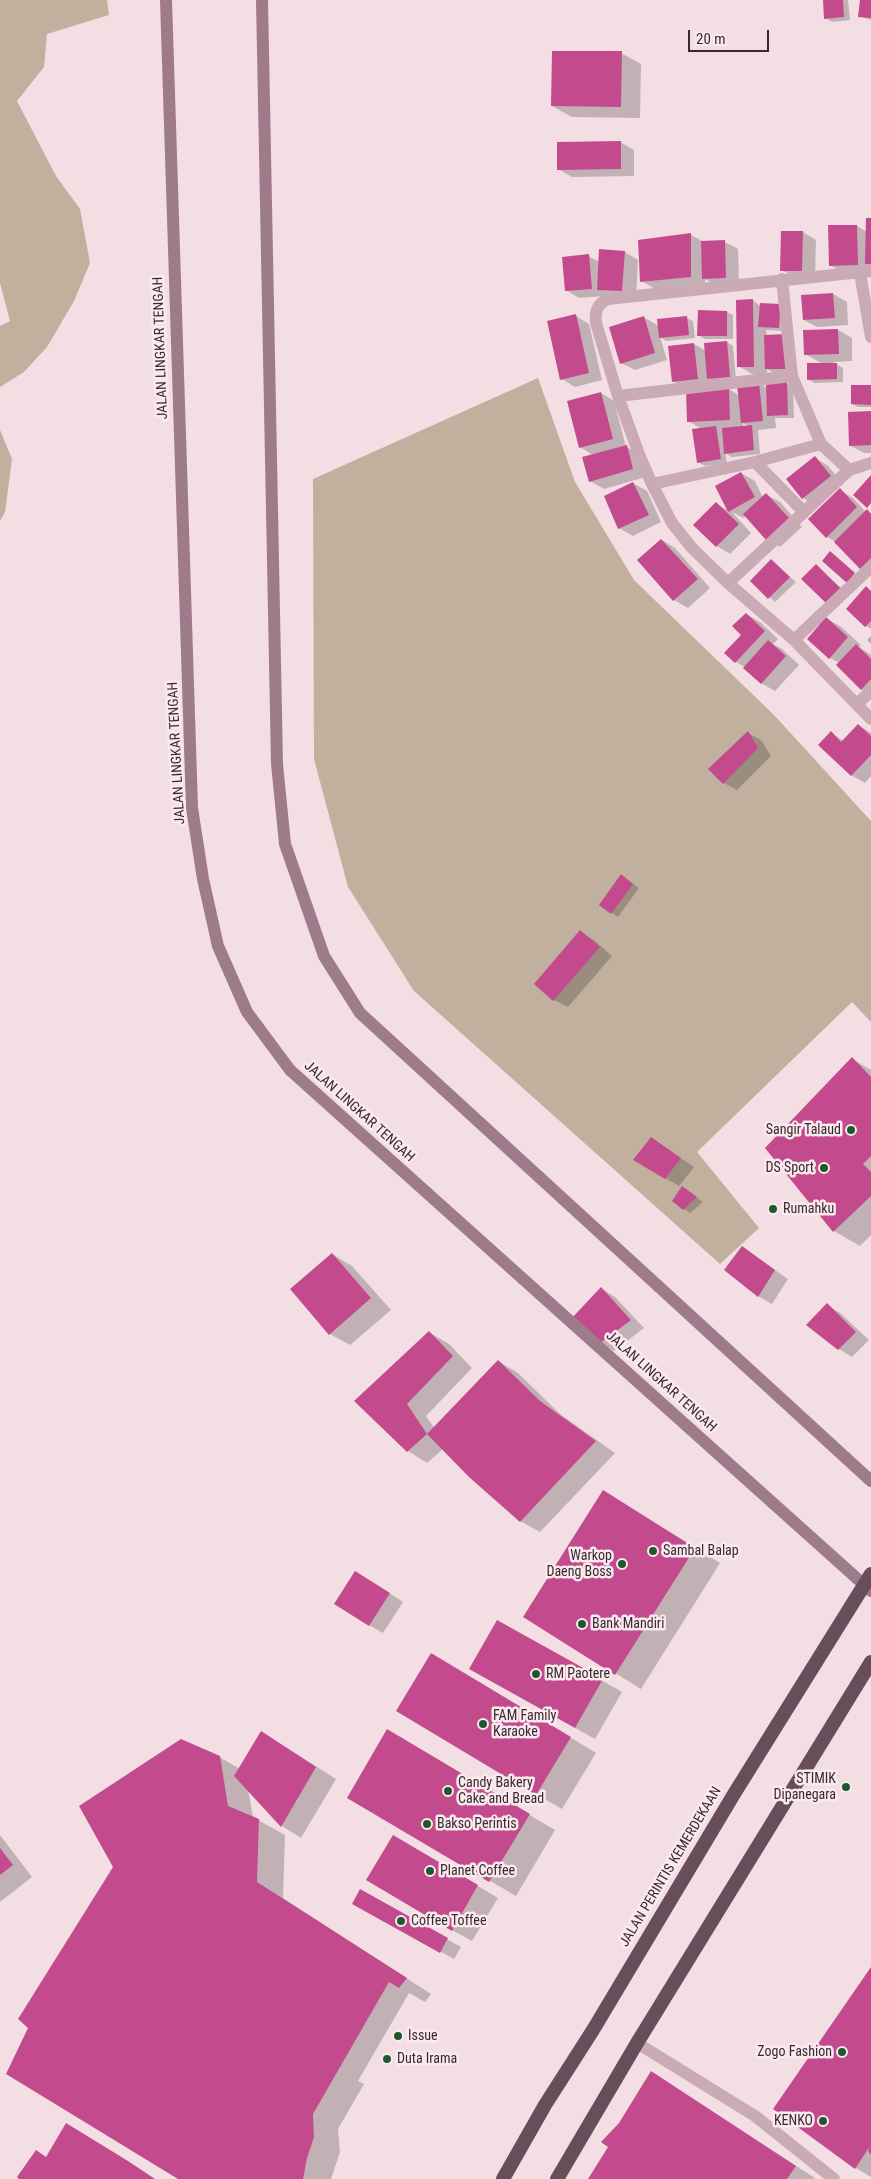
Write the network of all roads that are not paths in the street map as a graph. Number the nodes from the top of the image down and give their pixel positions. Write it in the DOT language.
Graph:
graph roads {
  1 [pos="166,0"];
  2 [pos="262,0"];
  3 [pos="866,272"];
  4 [pos="782,279"];
  5 [pos="871,337"];
  6 [pos="792,376"];
  7 [pos="618,396"];
  8 [pos="821,444"];
  9 [pos="755,462"];
  10 [pos="871,463"];
  11 [pos="849,470"];
  12 [pos="652,484"];
  13 [pos="804,512"];
  14 [pos="871,567"];
  15 [pos="728,584"];
  16 [pos="794,640"];
  17 [pos="871,691"];
  18 [pos="857,704"];
  19 [pos="871,719"];
  20 [pos="871,1481"];
  21 [pos="869,1584"];
  22 [pos="871,1662"];
  23 [pos="638,2043"];
  24 [pos="503,2179"];
  25 [pos="557,2179"];
  26 [pos="834,2179"];
  1 -- 21 [label="main road, JALAN LINGKAR TENGAH"];
  2 -- 20 [label="main road"];
  3 -- 4 [label="street"];
  3 -- 5 [label="street"];
  4 -- 6 [label="street"];
  4 -- 7 [label="street"];
  6 -- 7 [label="street"];
  6 -- 8 [label="street"];
  7 -- 12 [label="street"];
  8 -- 9 [label="street"];
  8 -- 11 [label="street"];
  9 -- 12 [label="street"];
  9 -- 13 [label="street"];
  10 -- 11 [label="street"];
  11 -- 13 [label="street"];
  12 -- 15 [label="street"];
  13 -- 15 [label="street"];
  14 -- 16 [label="street"];
  15 -- 16 [label="street"];
  16 -- 18 [label="street"];
  17 -- 18 [label="street"];
  18 -- 19 [label="street"];
  21 -- 24 [label="highway, JALAN PERINTIS KEMERDEKAAN"];
  22 -- 23 [label="highway"];
  23 -- 25 [label="highway"];
  23 -- 26 [label="street"];
}
